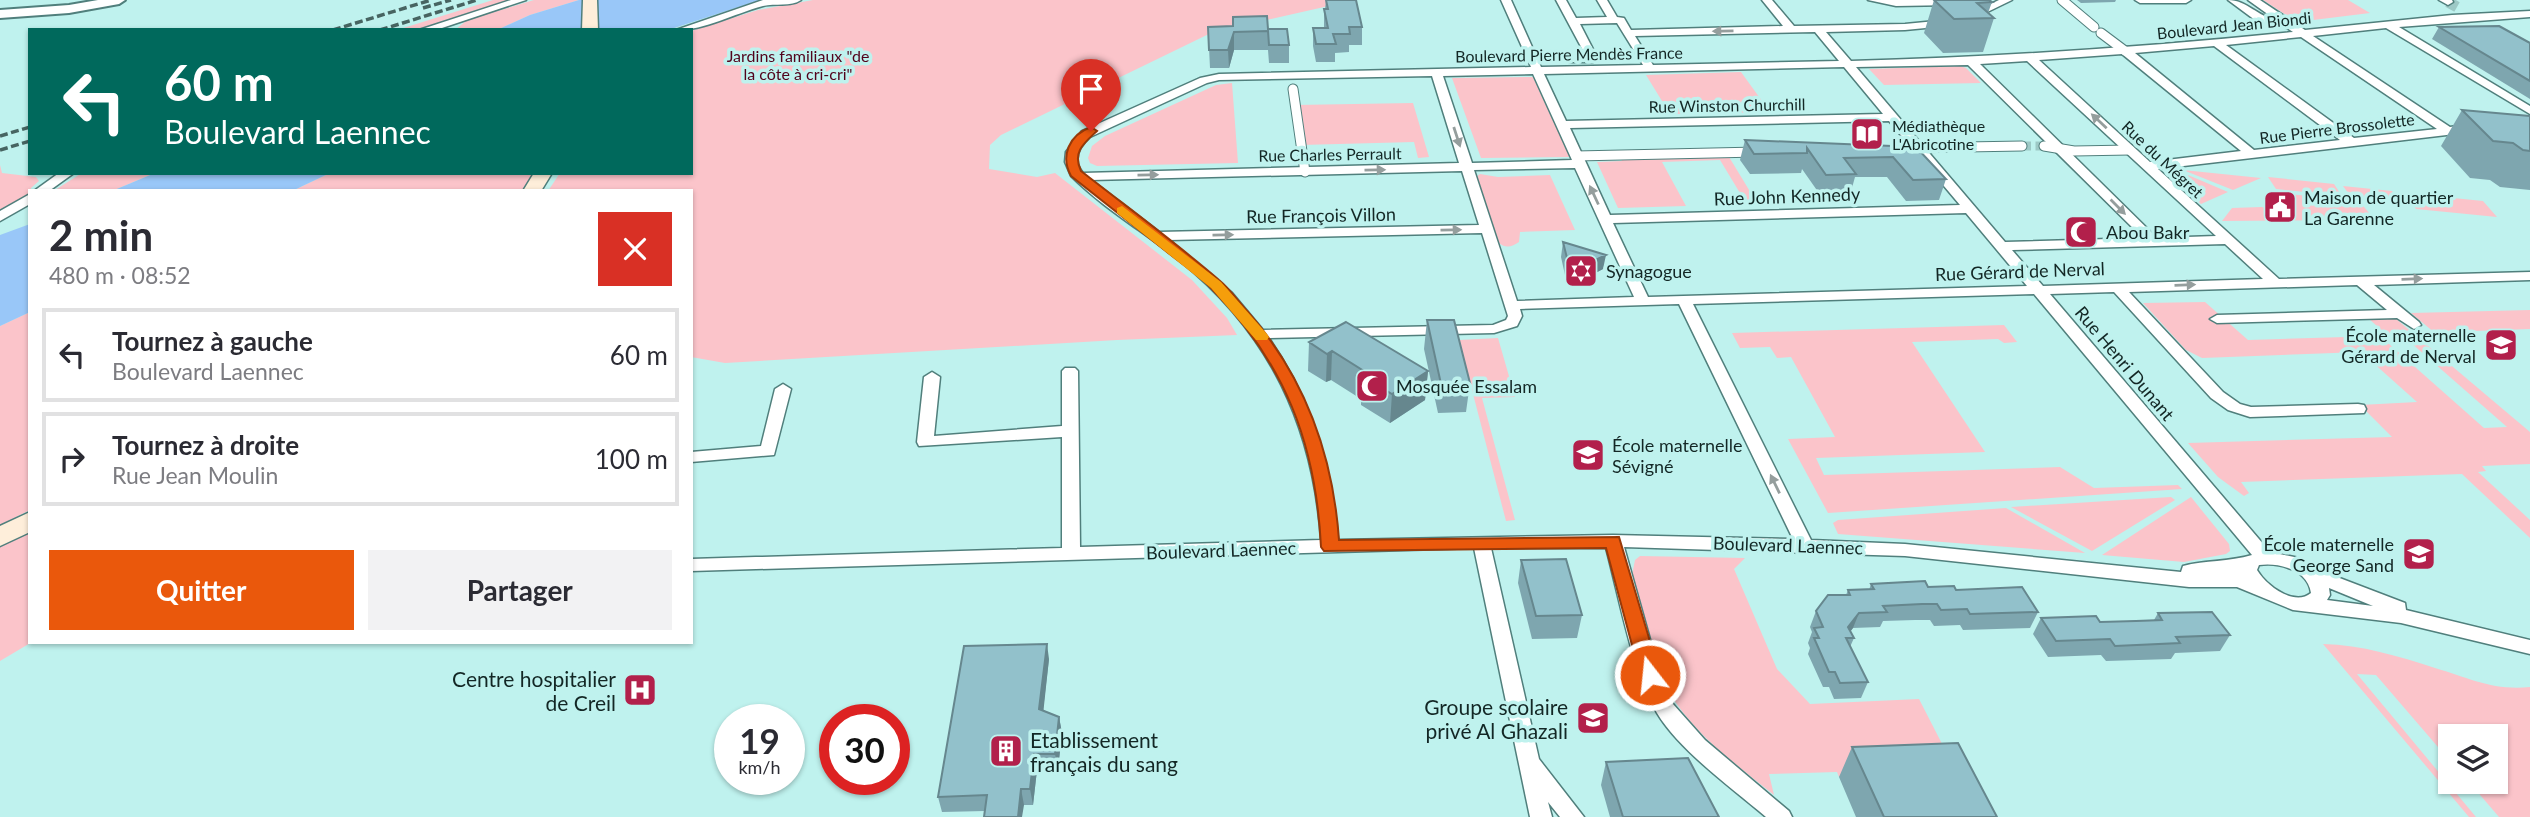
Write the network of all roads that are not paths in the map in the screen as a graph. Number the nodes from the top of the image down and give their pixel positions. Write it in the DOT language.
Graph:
graph roads {
  1 [pos="120,0"];
  2 [pos="521,0"];
  3 [pos="590,0"];
  4 [pos="796,0"];
  5 [pos="1506,0"];
  6 [pos="1561,0"];
  7 [pos="1602,0"];
  8 [pos="1767,0"];
  9 [pos="2007,0"];
  10 [pos="2062,0"];
  11 [pos="2140,0"];
  12 [pos="2186,0"];
  13 [pos="2233,0"];
  14 [pos="2253,0"];
  15 [pos="1878,1"];
  16 [pos="2450,3"];
  17 [pos="1991,8"];
  18 [pos="0,14"];
  19 [pos="2530,15"];
  20 [pos="2473,16"];
  21 [pos="1608,20"];
  22 [pos="1573,21"];
  23 [pos="2387,24"];
  24 [pos="2291,26"];
  25 [pos="430,28"];
  26 [pos="590,28"];
  27 [pos="687,28"];
  28 [pos="1791,29"];
  29 [pos="1818,29"];
  30 [pos="1628,33"];
  31 [pos="2303,33"];
  32 [pos="2216,43"];
  33 [pos="2125,51"];
  34 [pos="2030,58"];
  35 [pos="1940,62"];
  36 [pos="1971,62"];
  37 [pos="1848,64"];
  38 [pos="1535,66"];
  39 [pos="1650,68"];
  40 [pos="1436,72"];
  41 [pos="1292,82"];
  42 [pos="2510,99"];
  43 [pos="2530,99"];
  44 [pos="2530,111"];
  45 [pos="1892,117"];
  46 [pos="2530,121"];
  47 [pos="2516,122"];
  48 [pos="1562,124"];
  49 [pos="2489,126"];
  50 [pos="2448,131"];
  51 [pos="2351,142"];
  52 [pos="2022,146"];
  53 [pos="2050,146"];
  54 [pos="1919,148"];
  55 [pos="1899,149"];
  56 [pos="2130,150"];
  57 [pos="1766,152"];
  58 [pos="2252,154"];
  59 [pos="1578,160"];
  60 [pos="2148,166"];
  61 [pos="1467,168"];
  62 [pos="1305,172"];
  63 [pos="65,175"];
  64 [pos="1079,177"];
  65 [pos="43,189"];
  66 [pos="28,199"];
  67 [pos="1969,209"];
  68 [pos="0,217"];
  69 [pos="1605,219"];
  70 [pos="1487,229"];
  71 [pos="1155,236"];
  72 [pos="2229,240"];
  73 [pos="2154,242"];
  74 [pos="2001,246"];
  75 [pos="2530,276"];
  76 [pos="2361,281"];
  77 [pos="2275,283"];
  78 [pos="2117,287"];
  79 [pos="2038,289"];
  80 [pos="1684,300"];
  81 [pos="1643,302"];
  82 [pos="1511,305"];
  83 [pos="2400,314"];
  84 [pos="2217,318"];
  85 [pos="2414,325"];
  86 [pos="1259,334"];
  87 [pos="1070,371"];
  88 [pos="932,377"];
  89 [pos="783,389"];
  90 [pos="2358,408"];
  91 [pos="1071,431"];
  92 [pos="693,457"];
  93 [pos="28,522"];
  94 [pos="0,537"];
  95 [pos="1613,541"];
  96 [pos="1481,542"];
  97 [pos="1805,545"];
  98 [pos="1330,547"];
  99 [pos="1071,554"];
  100 [pos="2258,560"];
  101 [pos="693,565"];
  102 [pos="2127,572"];
  103 [pos="2308,572"];
  104 [pos="2259,587"];
  105 [pos="2304,604"];
  106 [pos="2464,629"];
  107 [pos="2530,647"];
  108 [pos="1530,764"];
  109 [pos="1541,817"];
  110 [pos="1573,817"];
  111 [pos="1781,817"];
  1 -- 18 [label="street"];
  2 -- 25 [label="street"];
  3 -- 26 [label="main road"];
  4 -- 27 [label="street"];
  5 -- 38 [label="street"];
  6 -- 22 [label="street"];
  7 -- 30 [label="street"];
  8 -- 28 [label="street"];
  9 -- 17 [label="street"];
  10 -- 33 [label="street"];
  11 -- 12 [label="street"];
  13 -- 24 [label="street"];
  14 -- 24 [label="street"];
  15 -- 17 [label="street"];
  16 -- 20 [label="street"];
  17 -- 29 [label="street"];
  19 -- 20 [label="street, Boulevard Jean Biondi"];
  20 -- 23 [label="street, Boulevard Jean Biondi"];
  21 -- 22 [label="street"];
  22 -- 38 [label="street"];
  23 -- 31 [label="street, Boulevard Jean Biondi"];
  23 -- 42 [label="street"];
  24 -- 31 [label="street"];
  28 -- 29 [label="street"];
  28 -- 30 [label="street, one-way"];
  29 -- 37 [label="street, Rue Henri Dunant"];
  30 -- 39 [label="street"];
  31 -- 32 [label="street, Boulevard Jean Biondi"];
  31 -- 50 [label="street"];
  32 -- 33 [label="street, Boulevard Jean Biondi"];
  32 -- 51 [label="street"];
  33 -- 34 [label="street, Boulevard Jean Biondi"];
  33 -- 58 [label="street"];
  34 -- 36 [label="street, Boulevard Jean Biondi"];
  56 -- 34 [label="street, Rue du Mégret, one-way"];
  35 -- 36 [label="street, Boulevard Jean Biondi"];
  35 -- 37 [label="street, Boulevard Pierre Mendès France"];
  36 -- 53 [label="street"];
  37 -- 39 [label="street, Boulevard Pierre Mendès France"];
  37 -- 45 [label="street, Rue Henri Dunant"];
  38 -- 39 [label="street, Boulevard Pierre Mendès France"];
  38 -- 40 [label="street, Boulevard Pierre Mendès France"];
  38 -- 48 [label="street"];
  40 -- 41 [label="street, Boulevard Pierre Mendès France"];
  40 -- 61 [label="street, one-way"];
  41 -- 62 [label="street"];
  41 -- 64 [label="street, Boulevard Pierre Mendès France"];
  42 -- 43 [label="street"];
  42 -- 44 [label="street"];
  45 -- 48 [label="street, Rue Winston Churchill"];
  45 -- 54 [label="street, Rue Henri Dunant"];
  46 -- 47 [label="street"];
  48 -- 59 [label="street"];
  49 -- 50 [label="street, Rue Pierre Brossolette"];
  50 -- 51 [label="street, Rue Pierre Brossolette"];
  51 -- 58 [label="street, Rue Pierre Brossolette"];
  52 -- 54 [label="street"];
  53 -- 56 [label="street"];
  53 -- 73 [label="street, one-way"];
  54 -- 55 [label="street"];
  54 -- 67 [label="street, Rue Henri Dunant"];
  56 -- 60 [label="street, Rue du Mégret"];
  57 -- 59 [label="street"];
  58 -- 60 [label="street, Rue Pierre Brossolette"];
  59 -- 61 [label="street, Rue Charles Perrault"];
  69 -- 59 [label="street, one-way"];
  60 -- 72 [label="street, Rue du Mégret"];
  62 -- 61 [label="street, Rue Charles Perrault, one-way"];
  61 -- 70 [label="street"];
  64 -- 62 [label="street, Rue Charles Perrault, one-way"];
  63 -- 65 [label="street"];
  64 -- 71 [label="street"];
  66 -- 68 [label="street"];
  67 -- 69 [label="street, Rue John Kennedy"];
  67 -- 74 [label="street, Rue Henri Dunant"];
  69 -- 81 [label="street"];
  71 -- 70 [label="street, Rue François Villon, one-way"];
  70 -- 82 [label="street"];
  71 -- 86 [label="street"];
  72 -- 73 [label="street"];
  72 -- 77 [label="street, Rue du Mégret"];
  73 -- 74 [label="street"];
  74 -- 79 [label="street, Rue Henri Dunant"];
  76 -- 75 [label="street, Rue Gérard de Nerval, one-way"];
  76 -- 77 [label="street, Rue Gérard de Nerval"];
  76 -- 83 [label="street"];
  78 -- 77 [label="street, Rue Gérard de Nerval, one-way"];
  78 -- 79 [label="street, Rue Gérard de Nerval"];
  78 -- 90 [label="street"];
  79 -- 80 [label="street, Rue Gérard de Nerval"];
  79 -- 100 [label="street, Rue Henri Dunant"];
  80 -- 81 [label="street, Rue Gérard de Nerval"];
  97 -- 80 [label="street, one-way"];
  81 -- 82 [label="street, Rue Gérard de Nerval"];
  82 -- 86 [label="street"];
  83 -- 84 [label="street"];
  83 -- 85 [label="street"];
  86 -- 98 [label="street"];
  87 -- 91 [label="street"];
  88 -- 91 [label="street"];
  89 -- 92 [label="street"];
  91 -- 99 [label="street"];
  93 -- 94 [label="main road"];
  95 -- 96 [label="street, Boulevard Laennec"];
  95 -- 97 [label="street, Boulevard Laennec"];
  95 -- 111 [label="street"];
  96 -- 98 [label="street, Boulevard Laennec"];
  96 -- 108 [label="street"];
  97 -- 102 [label="street, Boulevard Laennec"];
  98 -- 99 [label="street, Boulevard Laennec"];
  99 -- 101 [label="street, Boulevard Laennec"];
  100 -- 102 [label="street, Boulevard Laennec"];
  100 -- 103 [label="street"];
  100 -- 104 [label="street"];
  102 -- 104 [label="street, Boulevard Laennec"];
  103 -- 105 [label="street"];
  103 -- 106 [label="street"];
  104 -- 105 [label="street, Boulevard Laennec"];
  105 -- 106 [label="street, Boulevard Laennec"];
  106 -- 107 [label="street"];
  108 -- 109 [label="street"];
  108 -- 110 [label="street"];
}
